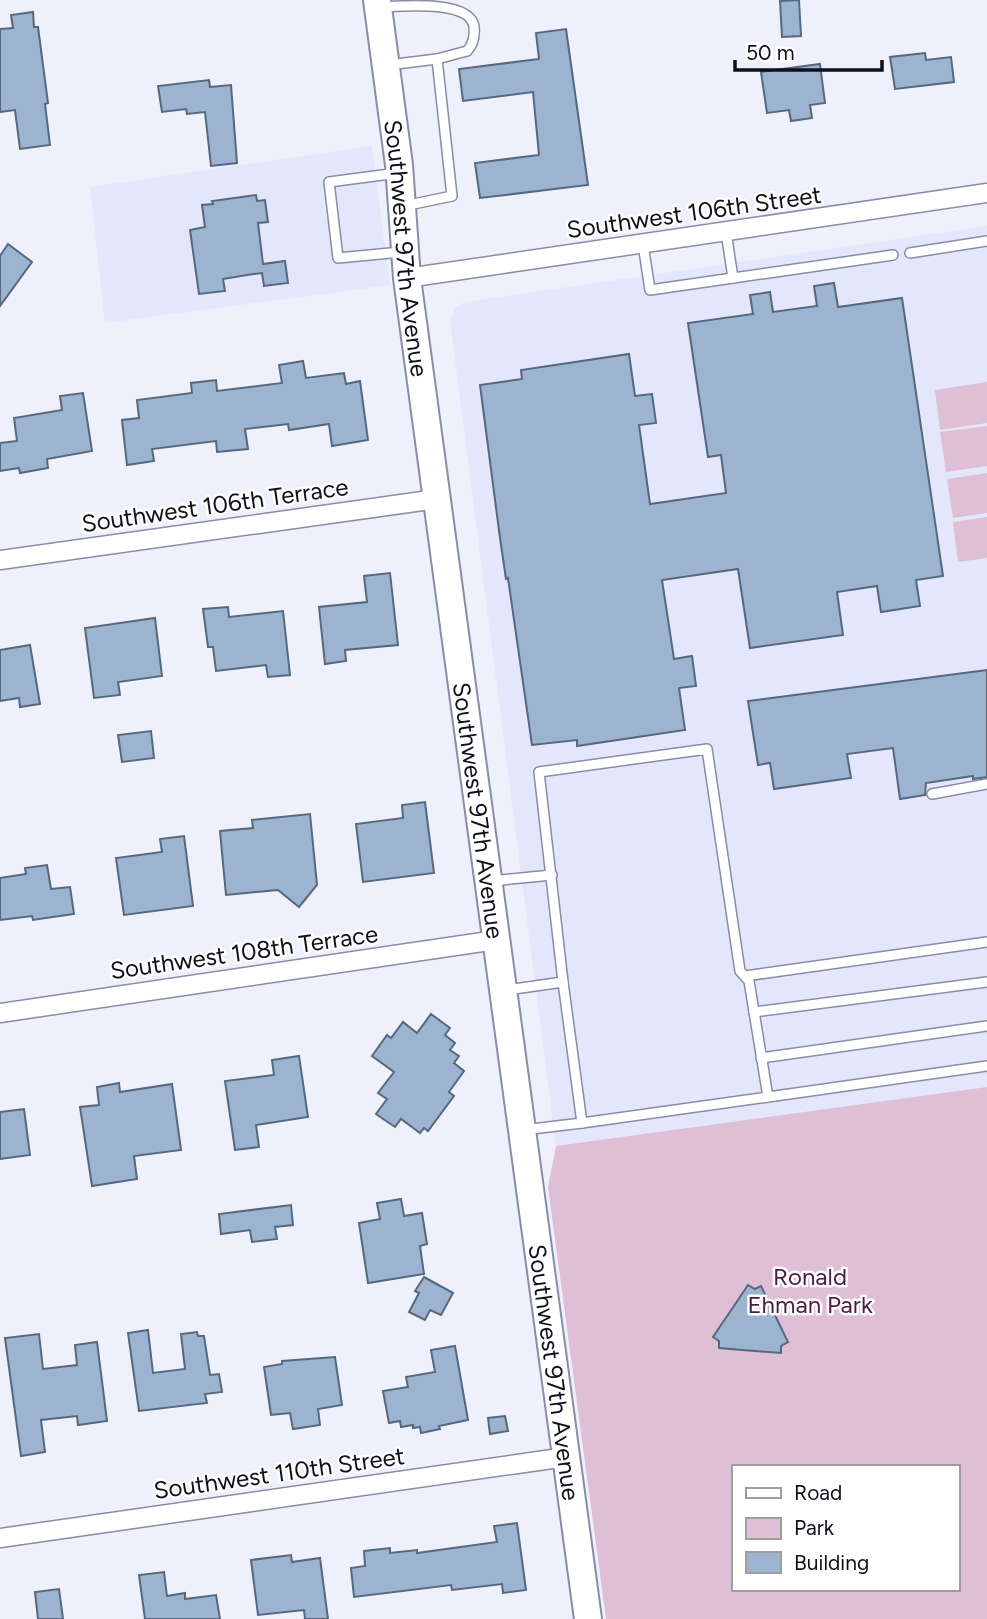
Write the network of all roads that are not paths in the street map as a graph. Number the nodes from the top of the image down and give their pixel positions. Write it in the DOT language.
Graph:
graph roads {
  1 [pos="377,4"];
  2 [pos="437,59"];
  3 [pos="386,66"];
  4 [pos="400,173"];
  5 [pos="987,193"];
  6 [pos="401,206"];
  7 [pos="726,232"];
  8 [pos="987,241"];
  9 [pos="643,244"];
  10 [pos="910,253"];
  11 [pos="893,255"];
  12 [pos="406,265"];
  13 [pos="733,278"];
  14 [pos="437,499"];
  15 [pos="0,560"];
  16 [pos="987,784"];
  17 [pos="932,794"];
  18 [pos="552,875"];
  19 [pos="488,881"];
  20 [pos="496,940"];
  21 [pos="987,942"];
  22 [pos="745,976"];
  23 [pos="564,982"];
  24 [pos="987,982"];
  25 [pos="503,990"];
  26 [pos="754,1012"];
  27 [pos="0,1013"];
  28 [pos="987,1026"];
  29 [pos="761,1058"];
  30 [pos="987,1066"];
  31 [pos="768,1097"];
  32 [pos="582,1124"];
  33 [pos="522,1130"];
  34 [pos="566,1457"];
  35 [pos="0,1538"];
  36 [pos="588,1619"];
  1 -- 2 [label="lane"];
  1 -- 3 [label="street, Southwest 97th Avenue"];
  2 -- 3 [label="lane"];
  2 -- 6 [label="lane"];
  3 -- 4 [label="street, Southwest 97th Avenue"];
  4 -- 6 [label="street, Southwest 97th Avenue"];
  4 -- 12 [label="lane"];
  5 -- 7 [label="street, Southwest 106th Street"];
  6 -- 12 [label="street, Southwest 97th Avenue"];
  7 -- 9 [label="street, Southwest 106th Street"];
  7 -- 13 [label="lane"];
  8 -- 10 [label="lane"];
  9 -- 12 [label="street, Southwest 106th Street"];
  9 -- 13 [label="lane"];
  11 -- 13 [label="lane"];
  12 -- 14 [label="street, Southwest 97th Avenue"];
  14 -- 15 [label="street, Southwest 106th Terrace"];
  14 -- 19 [label="street, Southwest 97th Avenue"];
  16 -- 17 [label="lane"];
  18 -- 19 [label="lane"];
  18 -- 22 [label="lane"];
  18 -- 23 [label="lane"];
  19 -- 20 [label="street, Southwest 97th Avenue"];
  20 -- 25 [label="street, Southwest 97th Avenue"];
  20 -- 27 [label="street, Southwest 108th Terrace"];
  21 -- 22 [label="lane"];
  22 -- 26 [label="lane"];
  23 -- 25 [label="lane"];
  23 -- 32 [label="lane"];
  24 -- 26 [label="lane"];
  25 -- 33 [label="street, Southwest 97th Avenue"];
  26 -- 29 [label="lane"];
  28 -- 29 [label="lane"];
  29 -- 31 [label="lane"];
  30 -- 31 [label="lane"];
  31 -- 32 [label="lane"];
  32 -- 33 [label="lane"];
  33 -- 34 [label="street, Southwest 97th Avenue"];
  34 -- 35 [label="street, Southwest 110th Street"];
  34 -- 36 [label="street, Southwest 97th Avenue"];
}
